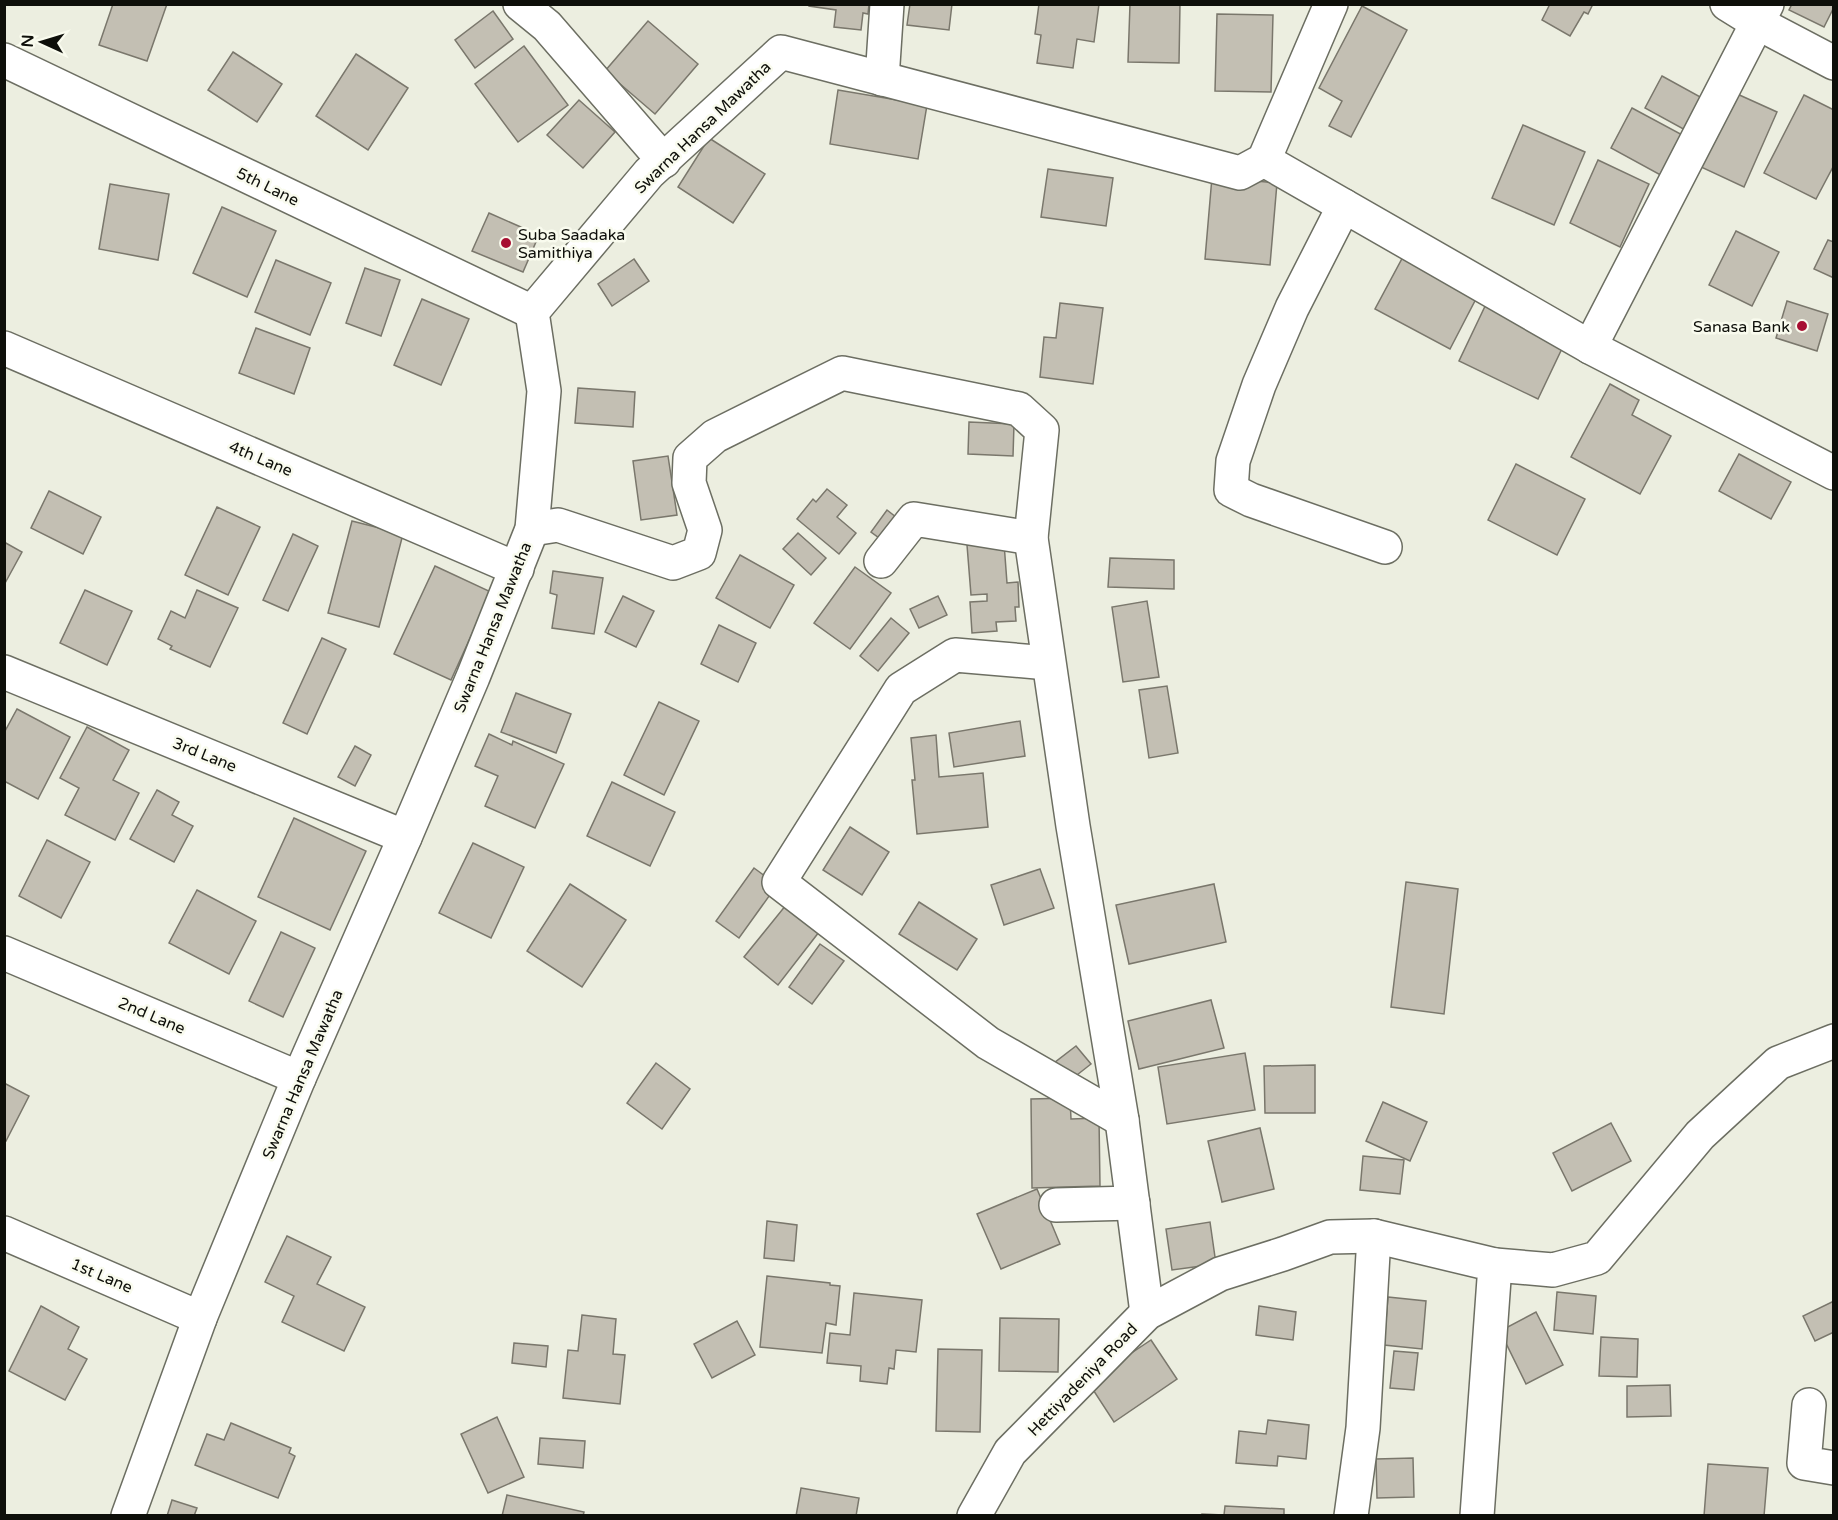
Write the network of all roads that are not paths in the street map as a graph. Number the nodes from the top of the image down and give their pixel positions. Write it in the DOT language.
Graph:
graph roads {
  1 [pos="520,4"];
  2 [pos="887,4"];
  3 [pos="1331,4"];
  4 [pos="1727,4"];
  5 [pos="1762,13"];
  6 [pos="4,60"];
  7 [pos="1833,63"];
  8 [pos="882,79"];
  9 [pos="1264,160"];
  10 [pos="664,161"];
  11 [pos="1344,206"];
  12 [pos="532,312"];
  13 [pos="1590,347"];
  14 [pos="4,348"];
  15 [pos="1833,473"];
  16 [pos="532,529"];
  17 [pos="1031,538"];
  18 [pos="1384,547"];
  19 [pos="881,561"];
  20 [pos="517,569"];
  21 [pos="1048,663"];
  22 [pos="4,672"];
  23 [pos="405,837"];
  24 [pos="4,952"];
  25 [pos="1833,1041"];
  26 [pos="299,1078"];
  27 [pos="1122,1120"];
  28 [pos="1133,1203"];
  29 [pos="1056,1205"];
  30 [pos="4,1233"];
  31 [pos="1374,1236"];
  32 [pos="1495,1265"];
  33 [pos="1147,1313"];
  34 [pos="200,1318"];
  35 [pos="1809,1405"];
  36 [pos="1833,1468"];
  37 [pos="128,1515"];
  38 [pos="974,1515"];
  39 [pos="1351,1515"];
  40 [pos="1477,1515"];
  1 -- 10 [label="street"];
  2 -- 8 [label="street"];
  3 -- 9 [label="street"];
  4 -- 5 [label="street"];
  5 -- 7 [label="street"];
  5 -- 13 [label="street"];
  6 -- 12 [label="street, 5th Lane"];
  8 -- 9 [label="street, Swarna Hansa Mawatha"];
  8 -- 10 [label="street, Swarna Hansa Mawatha"];
  9 -- 11 [label="street"];
  10 -- 12 [label="street, Swarna Hansa Mawatha"];
  11 -- 13 [label="street"];
  11 -- 18 [label="street"];
  12 -- 16 [label="street, Swarna Hansa Mawatha"];
  13 -- 15 [label="street"];
  14 -- 20 [label="street, 4th Lane"];
  16 -- 17 [label="street"];
  16 -- 20 [label="street, Swarna Hansa Mawatha"];
  17 -- 19 [label="street"];
  17 -- 21 [label="street"];
  20 -- 23 [label="street, Swarna Hansa Mawatha"];
  21 -- 27 [label="street"];
  21 -- 27 [label="street"];
  22 -- 23 [label="street, 3rd Lane"];
  23 -- 26 [label="street, Swarna Hansa Mawatha"];
  24 -- 26 [label="street, 2nd Lane"];
  25 -- 32 [label="street, Hettiyadeniya Road"];
  26 -- 34 [label="street, Swarna Hansa Mawatha"];
  27 -- 28 [label="street"];
  28 -- 29 [label="street"];
  28 -- 33 [label="street"];
  30 -- 34 [label="street, 1st Lane"];
  31 -- 32 [label="street, Hettiyadeniya Road"];
  31 -- 33 [label="street, Hettiyadeniya Road"];
  31 -- 39 [label="street"];
  32 -- 40 [label="street"];
  33 -- 38 [label="street, Hettiyadeniya Road"];
  34 -- 37 [label="street, Swarna Hansa Mawatha"];
  35 -- 36 [label="street"];
}
